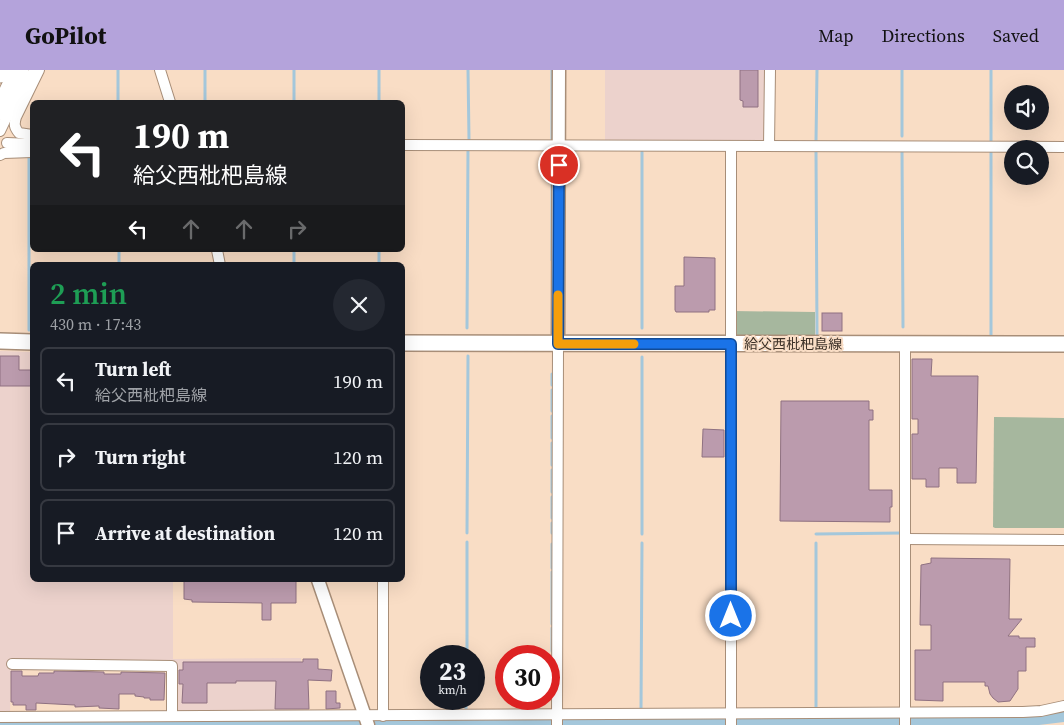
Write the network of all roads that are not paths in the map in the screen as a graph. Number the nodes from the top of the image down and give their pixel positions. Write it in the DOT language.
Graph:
graph roads {
  1 [pos="19,70"];
  2 [pos="37,70"];
  3 [pos="160,70"];
  4 [pos="559,70"];
  5 [pos="770,70"];
  6 [pos="169,100"];
  7 [pos="0,110"];
  8 [pos="0,131"];
  9 [pos="30,135"];
  10 [pos="7,143"];
  11 [pos="30,144"];
  12 [pos="405,145"];
  13 [pos="559,145"];
  14 [pos="731,146"];
  15 [pos="770,146"];
  16 [pos="1064,147"];
  17 [pos="30,152"];
  18 [pos="0,155"];
  19 [pos="0,342"];
  20 [pos="30,342"];
  21 [pos="405,344"];
  22 [pos="558,344"];
  23 [pos="731,344"];
  24 [pos="905,344"];
  25 [pos="1064,344"];
  26 [pos="906,539"];
  27 [pos="1064,540"];
  28 [pos="319,582"];
  29 [pos="383,582"];
  30 [pos="12,664"];
  31 [pos="1064,706"];
  32 [pos="172,716"];
  33 [pos="383,716"];
  34 [pos="0,717"];
  35 [pos="731,718"];
  36 [pos="905,718"];
  37 [pos="557,719"];
  38 [pos="367,720"];
  1 -- 7 [label="highway"];
  2 -- 8 [label="street"];
  2 -- 9 [label="street"];
  3 -- 6 [label="street"];
  4 -- 13 [label="street"];
  5 -- 15 [label="street"];
  10 -- 11 [label="street"];
  12 -- 13 [label="street"];
  13 -- 14 [label="street"];
  13 -- 22 [label="street"];
  14 -- 15 [label="street"];
  14 -- 23 [label="street"];
  15 -- 16 [label="street"];
  17 -- 18 [label="street"];
  19 -- 20 [label="main road"];
  21 -- 22 [label="main road, 給父西枇杷島線"];
  22 -- 23 [label="main road, 給父西枇杷島線"];
  22 -- 37 [label="street"];
  23 -- 24 [label="main road, 給父西枇杷島線"];
  23 -- 35 [label="street"];
  24 -- 25 [label="main road, 給父西枇杷島線"];
  24 -- 26 [label="street"];
  26 -- 27 [label="street"];
  26 -- 36 [label="street"];
  28 -- 38 [label="street"];
  29 -- 33 [label="street"];
  30 -- 32 [label="street"];
  31 -- 36 [label="street"];
  32 -- 34 [label="street"];
  32 -- 38 [label="street"];
  33 -- 37 [label="street"];
  33 -- 38 [label="street"];
  35 -- 36 [label="street"];
  35 -- 37 [label="street"];
}
